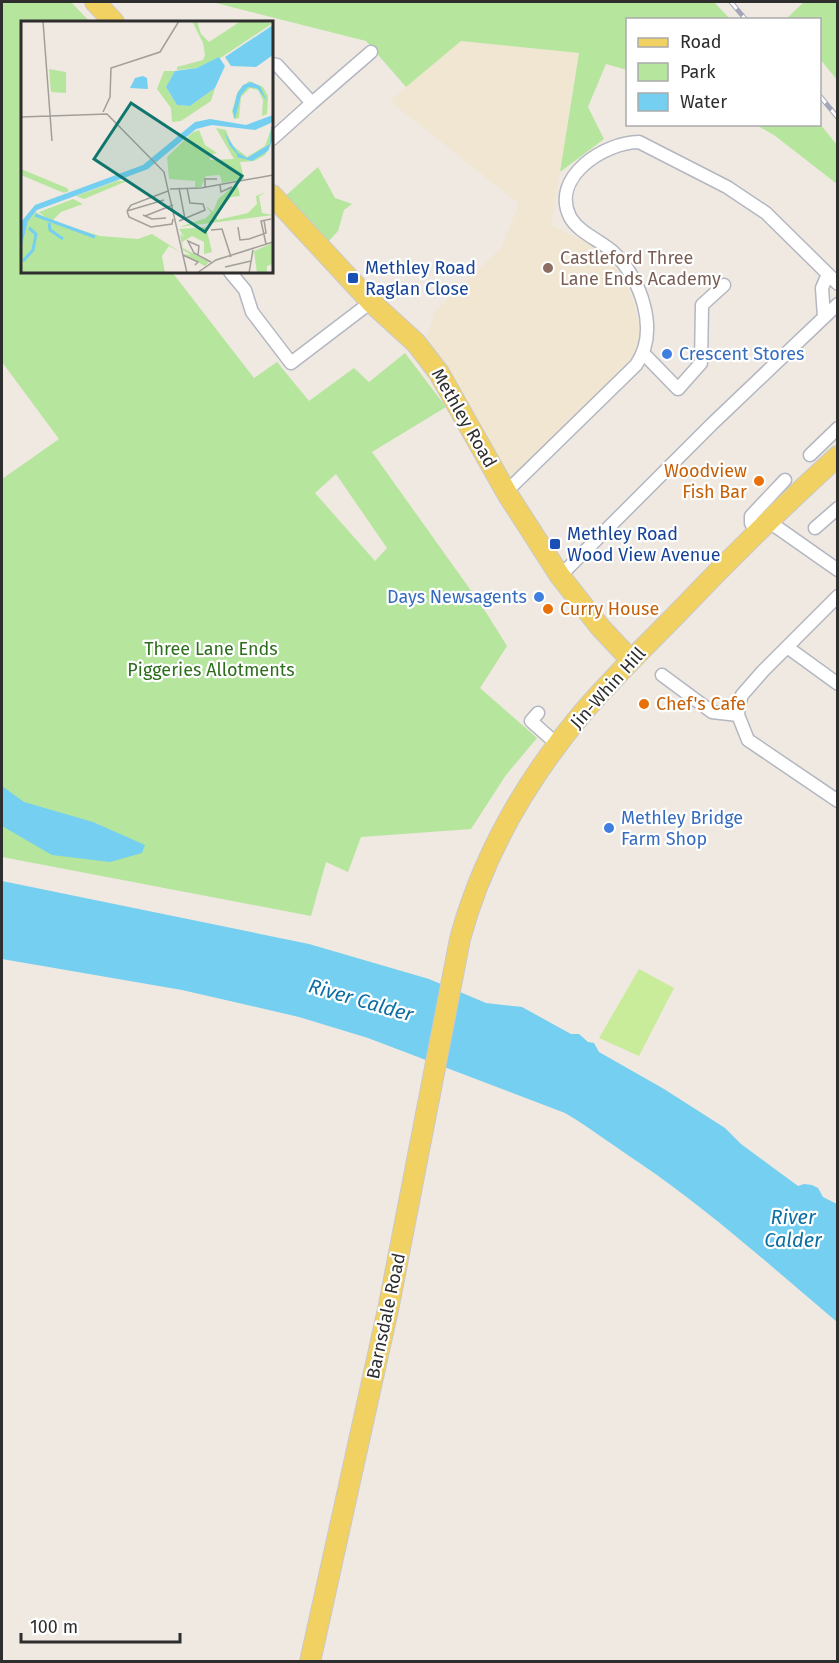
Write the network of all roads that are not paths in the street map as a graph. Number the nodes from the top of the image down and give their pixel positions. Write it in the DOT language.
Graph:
graph roads {
  1 [pos="94,2"];
  2 [pos="113,21"];
  3 [pos="371,52"];
  4 [pos="273,64"];
  5 [pos="312,103"];
  6 [pos="273,138"];
  7 [pos="273,196"];
  8 [pos="231,273"];
  9 [pos="828,274"];
  10 [pos="837,284"];
  11 [pos="724,285"];
  12 [pos="371,302"];
  13 [pos="837,304"];
  14 [pos="824,317"];
  15 [pos="643,353"];
  16 [pos="837,429"];
  17 [pos="810,455"];
  18 [pos="837,456"];
  19 [pos="785,480"];
  20 [pos="506,492"];
  21 [pos="837,508"];
  22 [pos="762,526"];
  23 [pos="815,528"];
  24 [pos="837,570"];
  25 [pos="561,576"];
  26 [pos="837,596"];
  27 [pos="787,647"];
  28 [pos="631,660"];
  29 [pos="662,675"];
  30 [pos="837,684"];
  31 [pos="538,713"];
  32 [pos="738,715"];
  33 [pos="558,745"];
  34 [pos="837,801"];
  35 [pos="454,970"];
  36 [pos="310,1662"];
  1 -- 2 [label="main road"];
  3 -- 5 [label="street"];
  4 -- 5 [label="street"];
  5 -- 6 [label="street"];
  7 -- 12 [label="main road, Methley Road"];
  8 -- 12 [label="street"];
  9 -- 10 [label="street"];
  9 -- 14 [label="street"];
  9 -- 15 [label="street"];
  11 -- 15 [label="street"];
  12 -- 20 [label="main road, Methley Road"];
  13 -- 14 [label="street"];
  14 -- 25 [label="street"];
  15 -- 20 [label="street"];
  16 -- 17 [label="street"];
  18 -- 22 [label="main road, Jin-Whin Hill"];
  19 -- 22 [label="street"];
  20 -- 25 [label="main road, Methley Road"];
  21 -- 23 [label="street"];
  22 -- 24 [label="street"];
  22 -- 28 [label="main road, Jin-Whin Hill"];
  25 -- 28 [label="main road, Methley Road"];
  26 -- 27 [label="street"];
  27 -- 30 [label="street"];
  27 -- 32 [label="street"];
  28 -- 33 [label="main road, Jin-Whin Hill"];
  29 -- 32 [label="street"];
  31 -- 33 [label="street"];
  32 -- 34 [label="street"];
  33 -- 35 [label="main road, Jin-Whin Hill"];
  35 -- 36 [label="main road, Barnsdale Road"];
}
